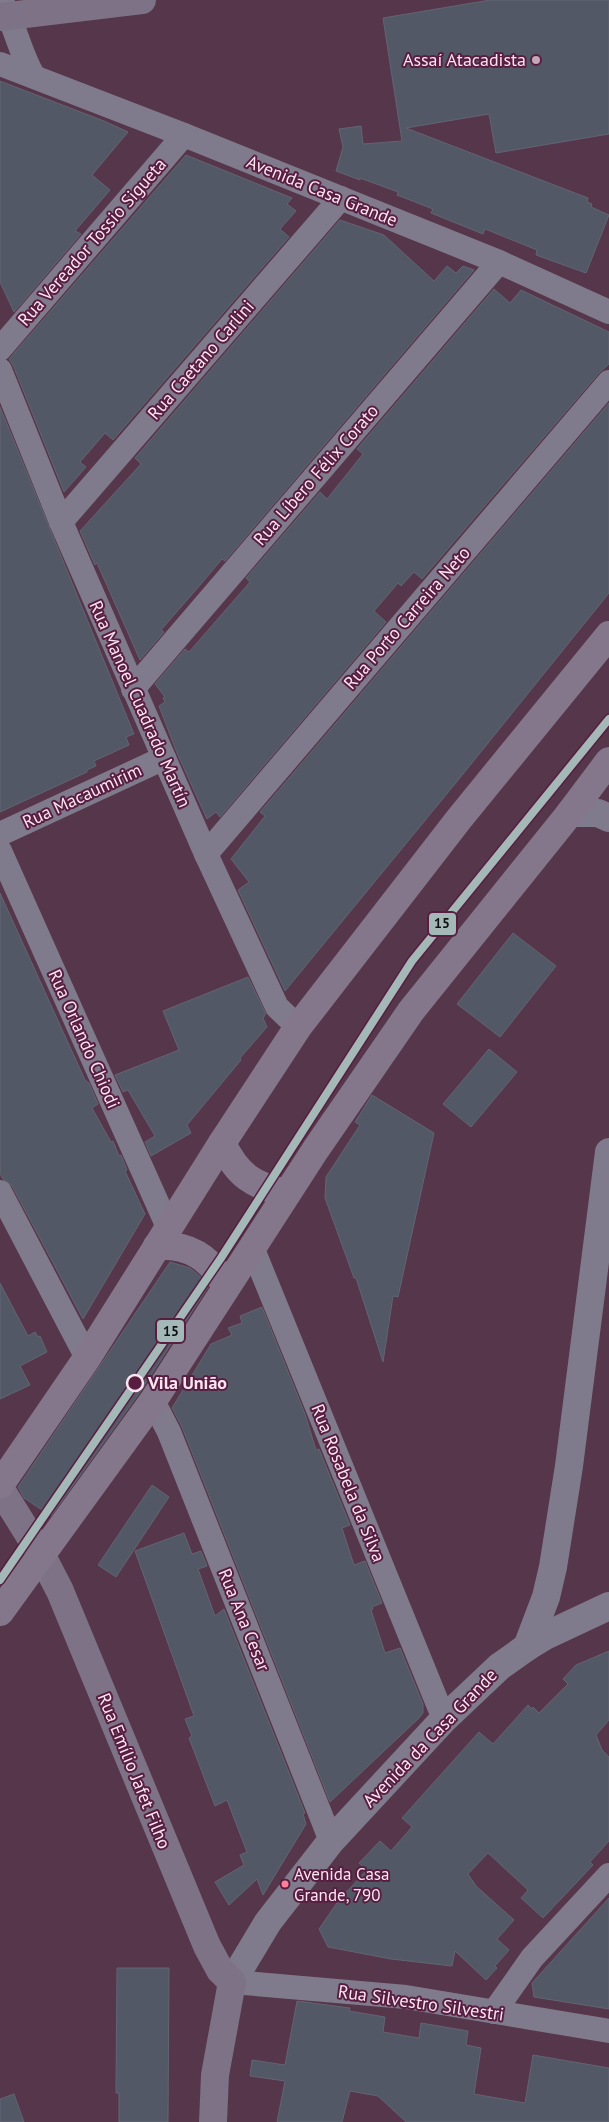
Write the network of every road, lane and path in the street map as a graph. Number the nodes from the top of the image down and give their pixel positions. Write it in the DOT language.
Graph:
graph roads {
  1 [pos="142,0"];
  2 [pos="3,11"];
  3 [pos="0,64"];
  4 [pos="33,75"];
  5 [pos="184,135"];
  6 [pos="340,198"];
  7 [pos="499,262"];
  8 [pos="609,312"];
  9 [pos="0,349"];
  10 [pos="0,370"];
  11 [pos="609,382"];
  12 [pos="61,522"];
  13 [pos="609,634"];
  14 [pos="133,689"];
  15 [pos="164,758"];
  16 [pos="609,761"];
  17 [pos="570,814"];
  18 [pos="609,818"];
  19 [pos="0,834"];
  20 [pos="0,851"];
  21 [pos="206,854"];
  22 [pos="298,1027"];
  23 [pos="222,1143"];
  24 [pos="609,1152"];
  25 [pos="0,1192"];
  26 [pos="287,1193"];
  27 [pos="162,1236"];
  28 [pos="252,1247"];
  29 [pos="226,1286"];
  30 [pos="87,1358"];
  31 [pos="153,1401"];
  32 [pos="0,1486"];
  33 [pos="42,1556"];
  34 [pos="609,1606"];
  35 [pos="0,1612"];
  36 [pos="527,1647"];
  37 [pos="444,1719"];
  38 [pos="331,1841"];
  39 [pos="609,1875"];
  40 [pos="232,1982"];
  41 [pos="494,2012"];
  42 [pos="609,2031"];
  43 [pos="213,2122"];
  1 -- 2 [label="main road"];
  2 -- 4 [label="street"];
  3 -- 4 [label="street, Avenida Casa Grande"];
  4 -- 5 [label="street, Avenida Casa Grande"];
  5 -- 6 [label="street, Avenida Casa Grande"];
  5 -- 9 [label="street, Rua Vereador Tossio Sigueta"];
  6 -- 7 [label="street, Avenida Casa Grande"];
  6 -- 12 [label="street, Rua Caetano Carlini"];
  7 -- 8 [label="street, Avenida Casa Grande"];
  7 -- 14 [label="street, Rua Líbero Félix Corato"];
  10 -- 12 [label="street, Rua Manoel Cuadrado Martín"];
  11 -- 21 [label="street, Rua Porto Carreira Neto"];
  12 -- 14 [label="street, Rua Manoel Cuadrado Martín"];
  13 -- 22 [label="main road"];
  14 -- 15 [label="street, Rua Manoel Cuadrado Martín"];
  15 -- 19 [label="street, Rua Macaumirim"];
  15 -- 21 [label="street, Rua Manoel Cuadrado Martín"];
  16 -- 17 [label="main road"];
  17 -- 18 [label="street"];
  17 -- 26 [label="main road"];
  20 -- 27 [label="street, Rua Orlando Chiodi"];
  21 -- 22 [label="street, Rua Manoel Cuadrado Martín"];
  22 -- 23 [label="main road"];
  23 -- 26 [label="main road"];
  23 -- 27 [label="main road"];
  24 -- 36 [label="street"];
  25 -- 30 [label="street"];
  26 -- 28 [label="main road"];
  27 -- 29 [label="main road"];
  27 -- 30 [label="main road"];
  28 -- 29 [label="main road"];
  28 -- 37 [label="street, Rua Rosabela da Silva"];
  29 -- 31 [label="main road"];
  30 -- 32 [label="main road"];
  31 -- 33 [label="main road"];
  31 -- 38 [label="street, Rua Ana Cesar"];
  32 -- 33 [label="main road, Rua Emílio Jafet Filho"];
  33 -- 35 [label="main road"];
  33 -- 40 [label="main road, Rua Emílio Jafet Filho"];
  34 -- 36 [label="street, Avenida da Casa Grande"];
  36 -- 37 [label="street, Avenida da Casa Grande"];
  37 -- 38 [label="street, Avenida da Casa Grande"];
  38 -- 40 [label="street, Avenida da Casa Grande"];
  39 -- 41 [label="street"];
  40 -- 41 [label="street, Rua Silvestro Silvestri"];
  40 -- 43 [label="main road, Avenida da Casa Grande"];
  41 -- 42 [label="street, Rua Silvestro Silvestri"];
}
